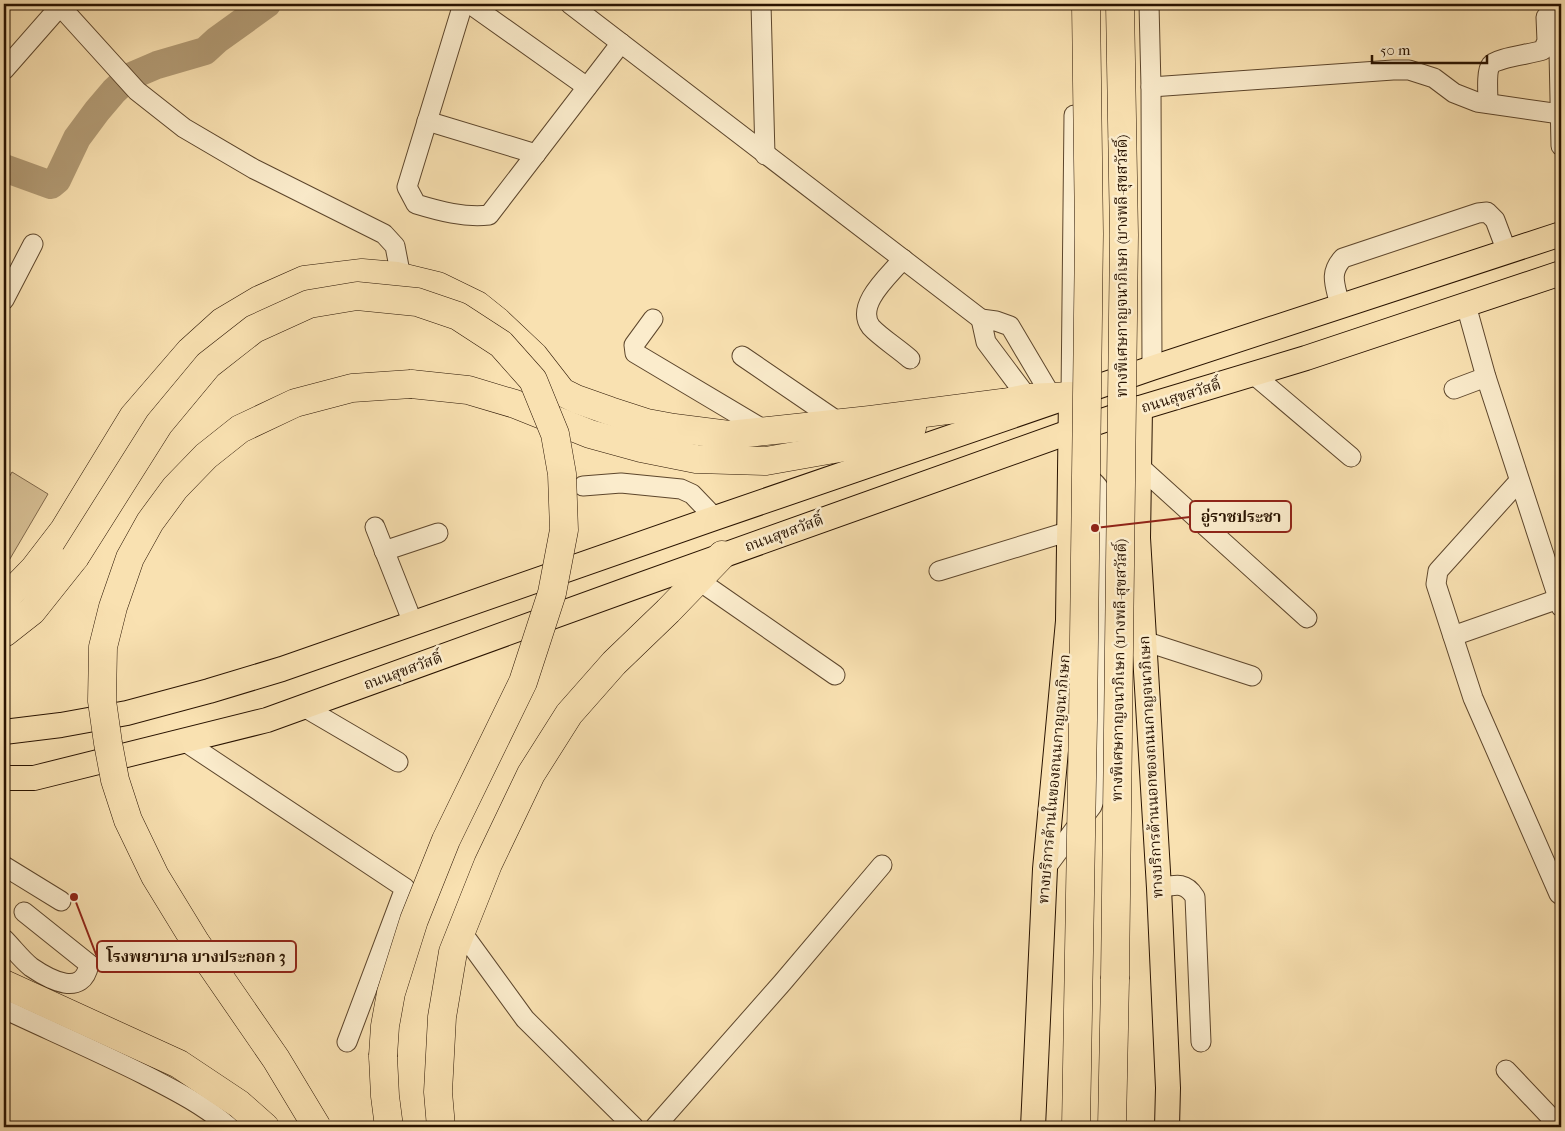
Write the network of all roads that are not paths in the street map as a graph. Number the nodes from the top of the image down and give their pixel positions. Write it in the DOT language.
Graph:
graph roads {
  1 [pos="463,4"];
  2 [pos="470,4"];
  3 [pos="570,4"];
  4 [pos="761,4"];
  5 [pos="1076,4"];
  6 [pos="1086,4"];
  7 [pos="1120,4"];
  8 [pos="1149,4"];
  9 [pos="1546,4"];
  10 [pos="1558,4"];
  11 [pos="61,5"];
  12 [pos="621,43"];
  13 [pos="4,70"];
  14 [pos="587,87"];
  15 [pos="1151,87"];
  16 [pos="1488,104"];
  17 [pos="1560,114"];
  18 [pos="427,121"];
  19 [pos="1561,146"];
  20 [pos="536,154"];
  21 [pos="766,155"];
  22 [pos="1561,234"];
  23 [pos="33,244"];
  24 [pos="1507,252"];
  25 [pos="903,260"];
  26 [pos="1561,273"];
  27 [pos="401,277"];
  28 [pos="4,300"];
  29 [pos="1466,305"];
  30 [pos="1340,306"];
  31 [pos="653,319"];
  32 [pos="981,319"];
  33 [pos="742,356"];
  34 [pos="910,359"];
  35 [pos="1152,368"];
  36 [pos="1253,374"];
  37 [pos="1486,377"];
  38 [pos="1454,389"];
  39 [pos="1038,398"];
  40 [pos="1140,408"];
  41 [pos="840,423"];
  42 [pos="766,431"];
  43 [pos="1072,431"];
  44 [pos="1351,457"];
  45 [pos="1139,466"];
  46 [pos="1071,472"];
  47 [pos="1519,480"];
  48 [pos="583,486"];
  49 [pos="715,518"];
  50 [pos="374,526"];
  51 [pos="1070,531"];
  52 [pos="438,533"];
  53 [pos="384,551"];
  54 [pos="722,555"];
  55 [pos="939,571"];
  56 [pos="698,580"];
  57 [pos="4,600"];
  58 [pos="1560,601"];
  59 [pos="1307,618"];
  60 [pos="413,622"];
  61 [pos="4,633"];
  62 [pos="1453,636"];
  63 [pos="1144,641"];
  64 [pos="835,675"];
  65 [pos="1252,676"];
  66 [pos="304,706"];
  67 [pos="4,732"];
  68 [pos="184,741"];
  69 [pos="398,762"];
  70 [pos="4,778"];
  71 [pos="882,865"];
  72 [pos="4,866"];
  73 [pos="1045,869"];
  74 [pos="1158,888"];
  75 [pos="1561,896"];
  76 [pos="61,901"];
  77 [pos="24,912"];
  78 [pos="462,931"];
  79 [pos="4,939"];
  80 [pos="4,984"];
  81 [pos="4,1008"];
  82 [pos="346,1042"];
  83 [pos="1201,1042"];
  84 [pos="1506,1070"];
  85 [pos="229,1127"];
  86 [pos="265,1127"];
  87 [pos="317,1127"];
  88 [pos="388,1127"];
  89 [pos="441,1127"];
  90 [pos="634,1127"];
  91 [pos="655,1127"];
  92 [pos="1033,1127"];
  93 [pos="1076,1127"];
  94 [pos="1112,1127"];
  95 [pos="1167,1127"];
  96 [pos="1560,1127"];
  1 -- 18 [label="street"];
  2 -- 14 [label="street"];
  3 -- 12 [label="street"];
  4 -- 21 [label="street"];
  5 -- 39 [label="street"];
  6 -- 93 [label="highway, bridge"];
  7 -- 94 [label="highway, ทางพิเศษกาญจนาภิเษก (บางพลี-สุขสวัสดิ์), bridge"];
  8 -- 15 [label="street"];
  9 -- 16 [label="street"];
  10 -- 17 [label="street"];
  11 -- 13 [label="street"];
  11 -- 27 [label="street"];
  12 -- 14 [label="street"];
  12 -- 21 [label="street"];
  14 -- 20 [label="street"];
  15 -- 16 [label="street"];
  15 -- 35 [label="street"];
  16 -- 17 [label="street"];
  17 -- 19 [label="street"];
  18 -- 20 [label="street"];
  18 -- 20 [label="street"];
  21 -- 25 [label="street"];
  22 -- 24 [label="main road"];
  23 -- 28 [label="street"];
  24 -- 30 [label="main road"];
  24 -- 30 [label="street"];
  25 -- 32 [label="street"];
  25 -- 34 [label="street"];
  26 -- 29 [label="main road, ถนนสุขสวัสดิ์"];
  27 -- 42 [label="highway"];
  27 -- 57 [label="highway"];
  29 -- 36 [label="main road, ถนนสุขสวัสดิ์"];
  29 -- 37 [label="street"];
  30 -- 35 [label="main road"];
  31 -- 42 [label="street"];
  32 -- 39 [label="street"];
  32 -- 39 [label="street"];
  33 -- 41 [label="street"];
  35 -- 39 [label="main road"];
  36 -- 40 [label="main road, ถนนสุขสวัสดิ์"];
  36 -- 44 [label="street"];
  37 -- 38 [label="street"];
  37 -- 47 [label="street"];
  39 -- 41 [label="highway"];
  39 -- 43 [label="main road, ทางบริการด้านในของถนนกาญจนาภิเษก"];
  39 -- 49 [label="main road"];
  39 -- 87 [label="highway, bridge"];
  40 -- 43 [label="main road, ถนนสุขสวัสดิ์"];
  40 -- 45 [label="main road, ทางบริการด้านนอกของถนนกาญจนาภิเษก"];
  41 -- 42 [label="highway"];
  43 -- 46 [label="main road, ทางบริการด้านในของถนนกาญจนาภิเษก"];
  43 -- 54 [label="main road, ถนนสุขสวัสดิ์"];
  45 -- 59 [label="street"];
  45 -- 63 [label="main road, ทางบริการด้านนอกของถนนกาญจนาภิเษก"];
  46 -- 51 [label="main road, ทางบริการด้านในของถนนกาญจนาภิเษก"];
  46 -- 73 [label="street"];
  47 -- 58 [label="street"];
  47 -- 62 [label="street"];
  48 -- 49 [label="street"];
  49 -- 60 [label="main road"];
  50 -- 53 [label="street"];
  51 -- 55 [label="street"];
  51 -- 73 [label="main road, ทางบริการด้านในของถนนกาญจนาภิเษก"];
  52 -- 53 [label="street"];
  53 -- 60 [label="street"];
  54 -- 56 [label="highway"];
  54 -- 66 [label="main road, ถนนสุขสวัสดิ์"];
  56 -- 64 [label="street"];
  56 -- 78 [label="highway"];
  58 -- 62 [label="street"];
  60 -- 67 [label="main road"];
  61 -- 88 [label="highway, bridge"];
  62 -- 75 [label="street"];
  63 -- 65 [label="street"];
  63 -- 74 [label="main road, ทางบริการด้านนอกของถนนกาญจนาภิเษก"];
  66 -- 68 [label="main road, ถนนสุขสวัสดิ์"];
  66 -- 69 [label="street"];
  68 -- 70 [label="main road, ถนนสุขสวัสดิ์"];
  68 -- 82 [label="street"];
  71 -- 91 [label="street"];
  72 -- 76 [label="street"];
  73 -- 92 [label="main road, ทางบริการด้านในของถนนกาญจนาภิเษก"];
  74 -- 83 [label="street"];
  74 -- 95 [label="main road, ทางบริการด้านนอกของถนนกาญจนาภิเษก"];
  77 -- 79 [label="street"];
  78 -- 89 [label="highway"];
  78 -- 90 [label="street"];
  80 -- 86 [label="highway"];
  81 -- 85 [label="street"];
  84 -- 96 [label="street"];
}
